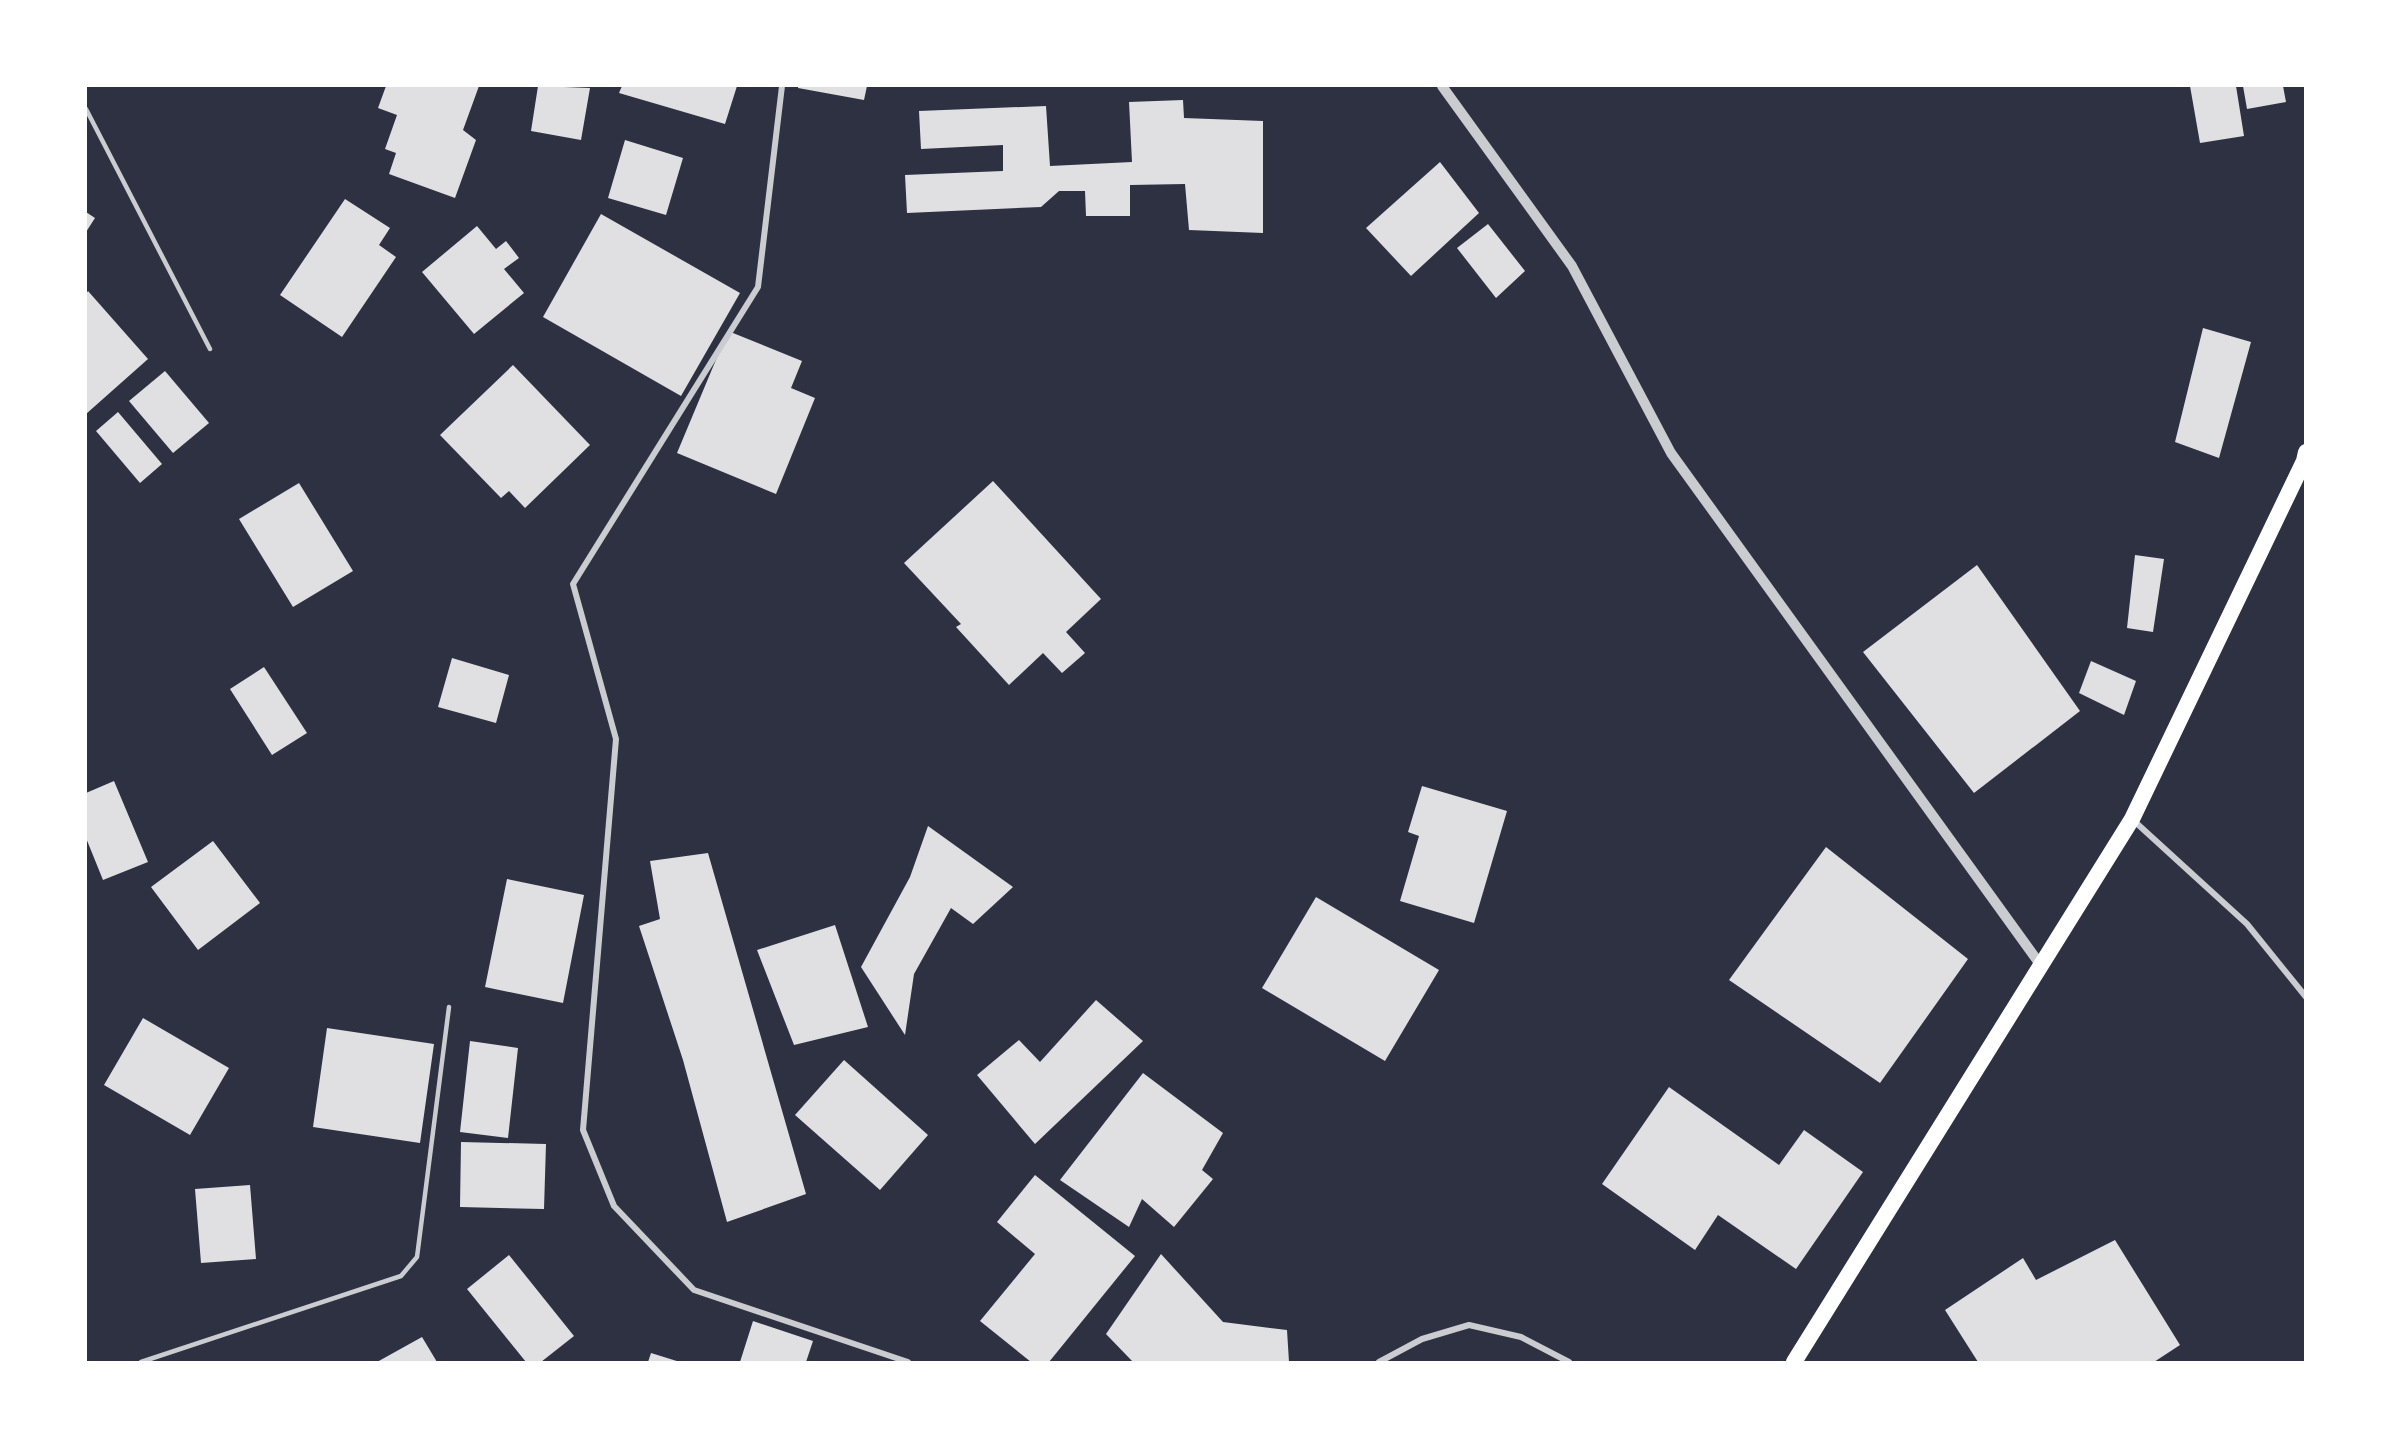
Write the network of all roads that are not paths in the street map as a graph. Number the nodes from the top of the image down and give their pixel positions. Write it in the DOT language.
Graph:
graph roads {
  1 [pos="782,86"];
  2 [pos="1442,86"];
  3 [pos="86,109"];
  4 [pos="210,349"];
  5 [pos="2306,452"];
  6 [pos="2132,819"];
  7 [pos="2042,967"];
  8 [pos="2306,997"];
  9 [pos="449,1007"];
  10 [pos="141,1362"];
  11 [pos="908,1362"];
  12 [pos="1379,1362"];
  13 [pos="1569,1362"];
  14 [pos="1794,1362"];
  1 -- 11 [label="street"];
  2 -- 7 [label="street"];
  3 -- 4 [label="lane"];
  5 -- 6 [label="highway"];
  6 -- 7 [label="highway"];
  6 -- 8 [label="street"];
  7 -- 14 [label="highway"];
  9 -- 10 [label="lane"];
  12 -- 13 [label="street"];
}
